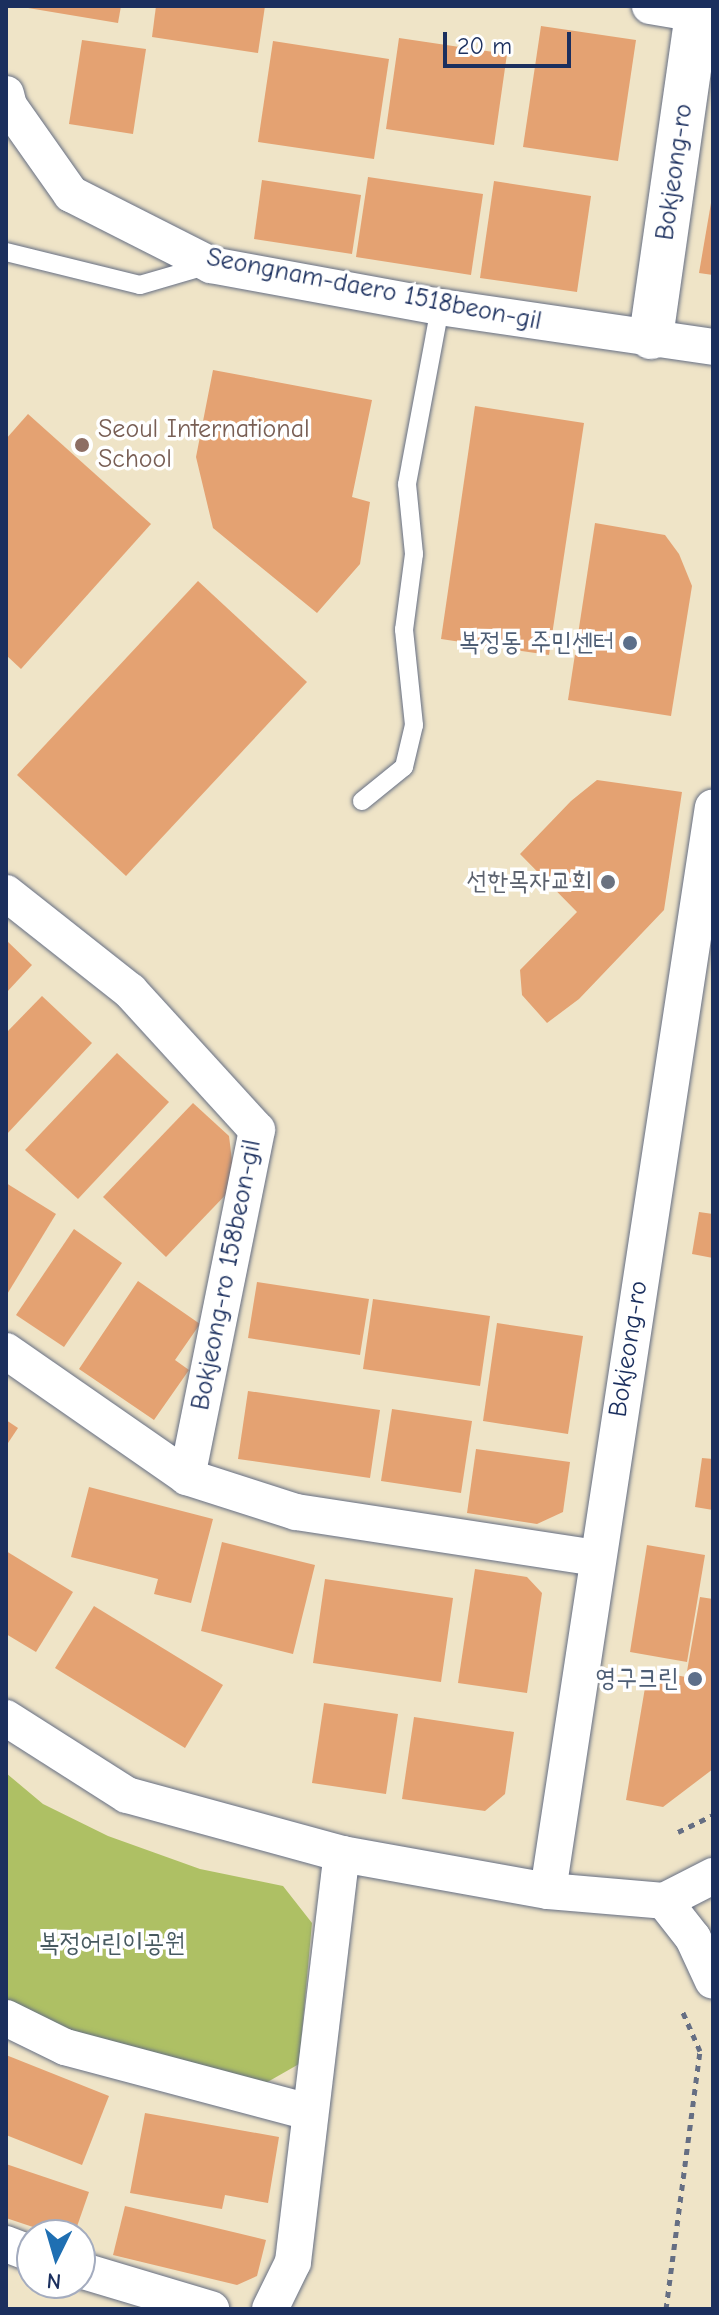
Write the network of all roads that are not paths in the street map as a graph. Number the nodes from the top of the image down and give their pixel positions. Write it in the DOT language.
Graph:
graph roads {
  1 [pos="650,6"];
  2 [pos="698,10"];
  3 [pos="6,94"];
  4 [pos="6,252"];
  5 [pos="211,265"];
  6 [pos="440,307"];
  7 [pos="651,337"];
  8 [pos="713,347"];
  9 [pos="362,801"];
  10 [pos="713,807"];
  11 [pos="6,893"];
  12 [pos="6,1351"];
  13 [pos="187,1477"];
  14 [pos="596,1558"];
  15 [pos="6,1718"];
  16 [pos="342,1854"];
  17 [pos="713,1876"];
  18 [pos="548,1891"];
  19 [pos="664,1901"];
  20 [pos="713,1981"];
  21 [pos="6,2018"];
  22 [pos="309,2112"];
  23 [pos="96,2275"];
  24 [pos="211,2309"];
  25 [pos="270,2309"];
  1 -- 2 [label="street"];
  2 -- 7 [label="street, Bokjeong-ro"];
  3 -- 5 [label="street, Seongnam-daero 1518beon-gil"];
  4 -- 5 [label="lane"];
  5 -- 6 [label="street, Seongnam-daero 1518beon-gil"];
  6 -- 7 [label="street, Seongnam-daero 1518beon-gil"];
  6 -- 9 [label="lane"];
  7 -- 8 [label="street, Seongnam-daero 1518beon-gil"];
  10 -- 14 [label="street, Bokjeong-ro"];
  11 -- 13 [label="street, Bokjeong-ro 158beon-gil"];
  12 -- 13 [label="street"];
  13 -- 14 [label="street"];
  14 -- 18 [label="street, Bokjeong-ro"];
  15 -- 16 [label="street"];
  16 -- 18 [label="street"];
  16 -- 22 [label="street"];
  17 -- 19 [label="street"];
  18 -- 19 [label="street"];
  19 -- 20 [label="street"];
  21 -- 22 [label="street"];
  22 -- 25 [label="street"];
  23 -- 24 [label="street"];
}
